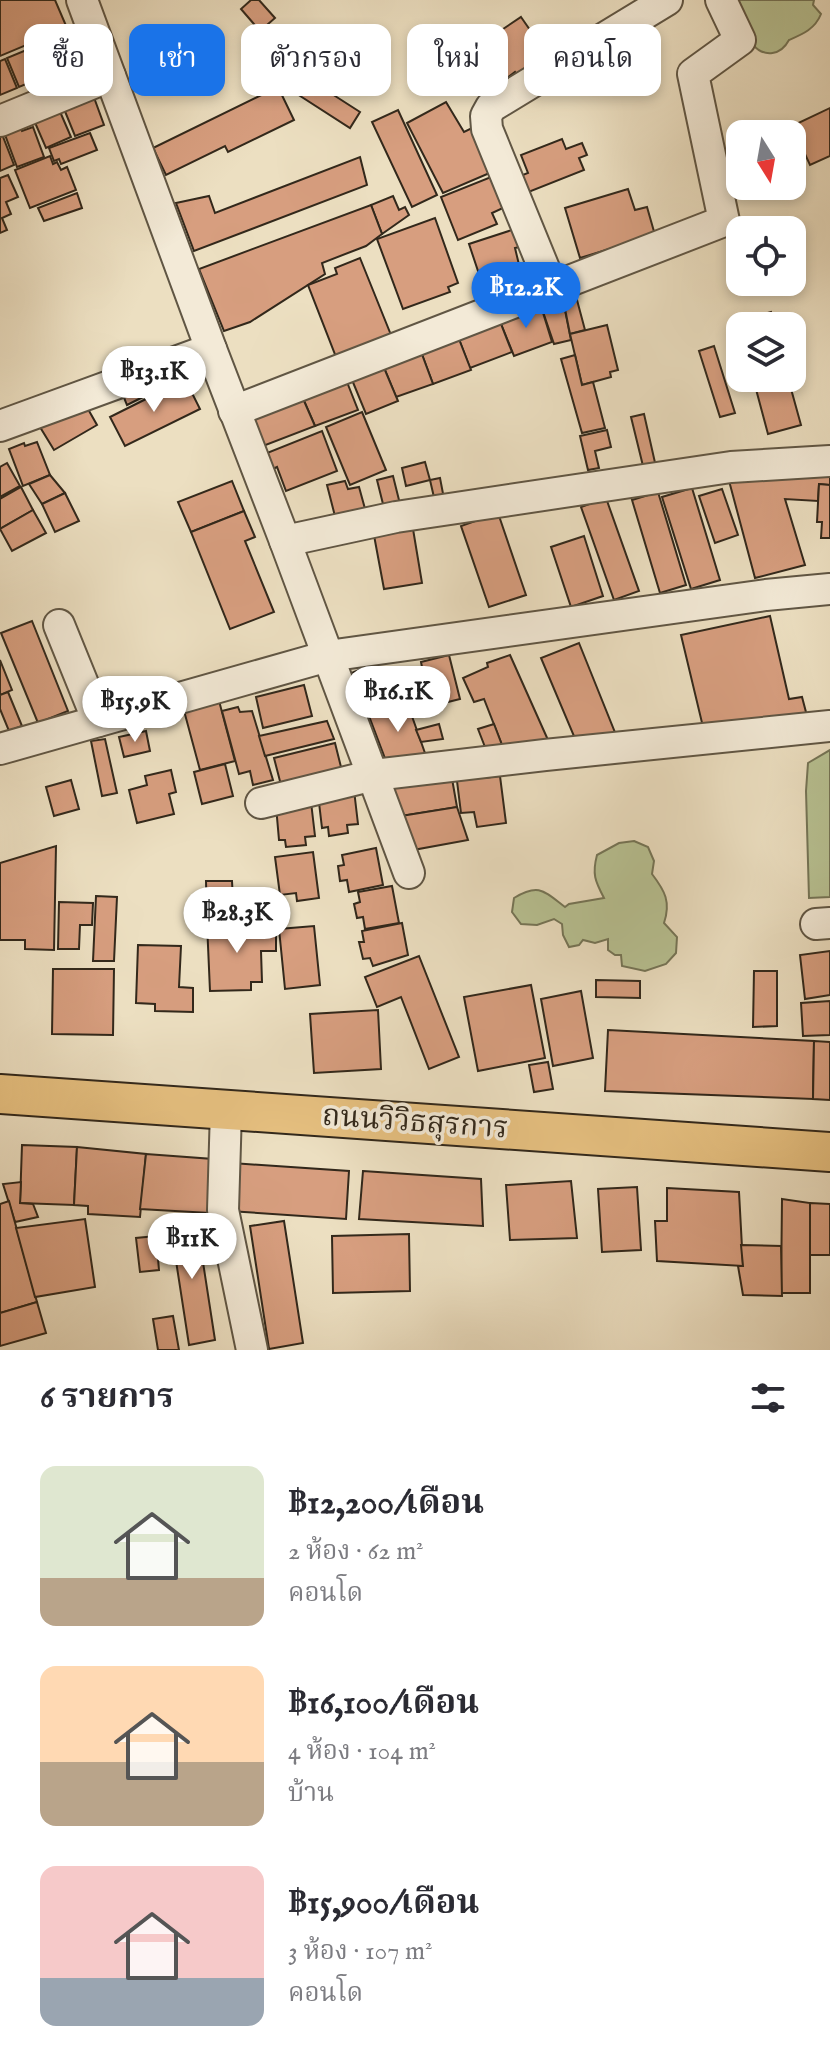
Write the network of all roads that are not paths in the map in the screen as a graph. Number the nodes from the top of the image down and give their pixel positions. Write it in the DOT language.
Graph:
graph roads {
  1 [pos="82,0"];
  2 [pos="667,0"];
  3 [pos="721,0"];
  4 [pos="91,24"];
  5 [pos="113,84"];
  6 [pos="61,96"];
  7 [pos="0,121"];
  8 [pos="552,288"];
  9 [pos="211,349"];
  10 [pos="234,411"];
  11 [pos="0,426"];
  12 [pos="830,461"];
  13 [pos="285,541"];
  14 [pos="830,589"];
  15 [pos="59,625"];
  16 [pos="328,656"];
  17 [pos="98,721"];
  18 [pos="830,726"];
  19 [pos="0,749"];
  20 [pos="374,775"];
  21 [pos="261,803"];
  22 [pos="409,873"];
  23 [pos="0,1094"];
  24 [pos="226,1110"];
  25 [pos="830,1152"];
  26 [pos="252,1350"];
  1 -- 4 [label="street"];
  2 -- 8 [label="street"];
  3 -- 8 [label="street"];
  5 -- 9 [label="street"];
  6 -- 7 [label="street"];
  8 -- 10 [label="street"];
  9 -- 10 [label="street"];
  9 -- 11 [label="street"];
  10 -- 13 [label="street"];
  12 -- 13 [label="street"];
  13 -- 16 [label="street"];
  14 -- 16 [label="street"];
  15 -- 17 [label="street"];
  16 -- 17 [label="street"];
  16 -- 20 [label="street"];
  17 -- 19 [label="street"];
  18 -- 20 [label="street"];
  20 -- 21 [label="street"];
  20 -- 22 [label="street"];
  23 -- 24 [label="main road, ถนนวิวิธสุรการ"];
  24 -- 25 [label="main road, ถนนวิวิธสุรการ"];
  24 -- 26 [label="street"];
}
